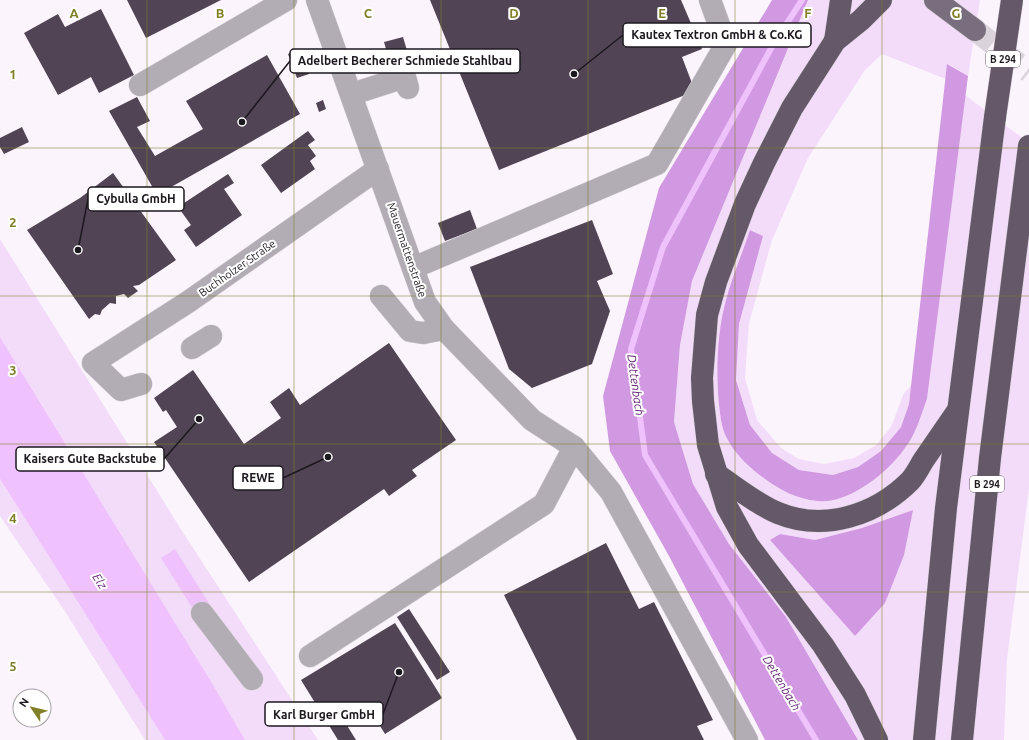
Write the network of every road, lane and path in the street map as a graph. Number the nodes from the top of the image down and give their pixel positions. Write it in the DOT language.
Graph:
graph roads {
  1 [pos="286,0"];
  2 [pos="317,0"];
  3 [pos="710,0"];
  4 [pos="881,0"];
  5 [pos="935,0"];
  6 [pos="1012,0"];
  7 [pos="844,4"];
  8 [pos="975,30"];
  9 [pos="835,41"];
  10 [pos="140,85"];
  11 [pos="408,88"];
  12 [pos="352,94"];
  13 [pos="1029,146"];
  14 [pos="378,169"];
  15 [pos="413,268"];
  16 [pos="381,296"];
  17 [pos="444,329"];
  18 [pos="211,336"];
  19 [pos="192,348"];
  20 [pos="141,384"];
  21 [pos="958,411"];
  22 [pos="574,448"];
  23 [pos="716,474"];
  24 [pos="202,613"];
  25 [pos="310,656"];
  26 [pos="252,679"];
  27 [pos="747,740"];
  28 [pos="877,740"];
  29 [pos="924,740"];
  30 [pos="962,740"];
  1 -- 10 [label="street"];
  2 -- 12 [label="street, Mauermattenstraße"];
  3 -- 15 [label="street"];
  4 -- 9 [label="highway"];
  5 -- 8 [label="main road"];
  6 -- 21 [label="highway, B 294, bridge"];
  7 -- 9 [label="highway"];
  9 -- 23 [label="highway"];
  11 -- 12 [label="street"];
  12 -- 14 [label="street, Mauermattenstraße"];
  13 -- 30 [label="highway, B 294"];
  14 -- 15 [label="street, Mauermattenstraße"];
  14 -- 20 [label="street, Buchholzer Straße"];
  15 -- 17 [label="street, Mauermattenstraße"];
  16 -- 17 [label="street"];
  17 -- 22 [label="street, Mauermattenstraße"];
  18 -- 19 [label="street"];
  21 -- 23 [label="highway"];
  21 -- 29 [label="highway, B 294"];
  22 -- 25 [label="street"];
  22 -- 27 [label="street, Mauermattenstraße"];
  23 -- 28 [label="highway"];
  24 -- 26 [label="street"];
}
